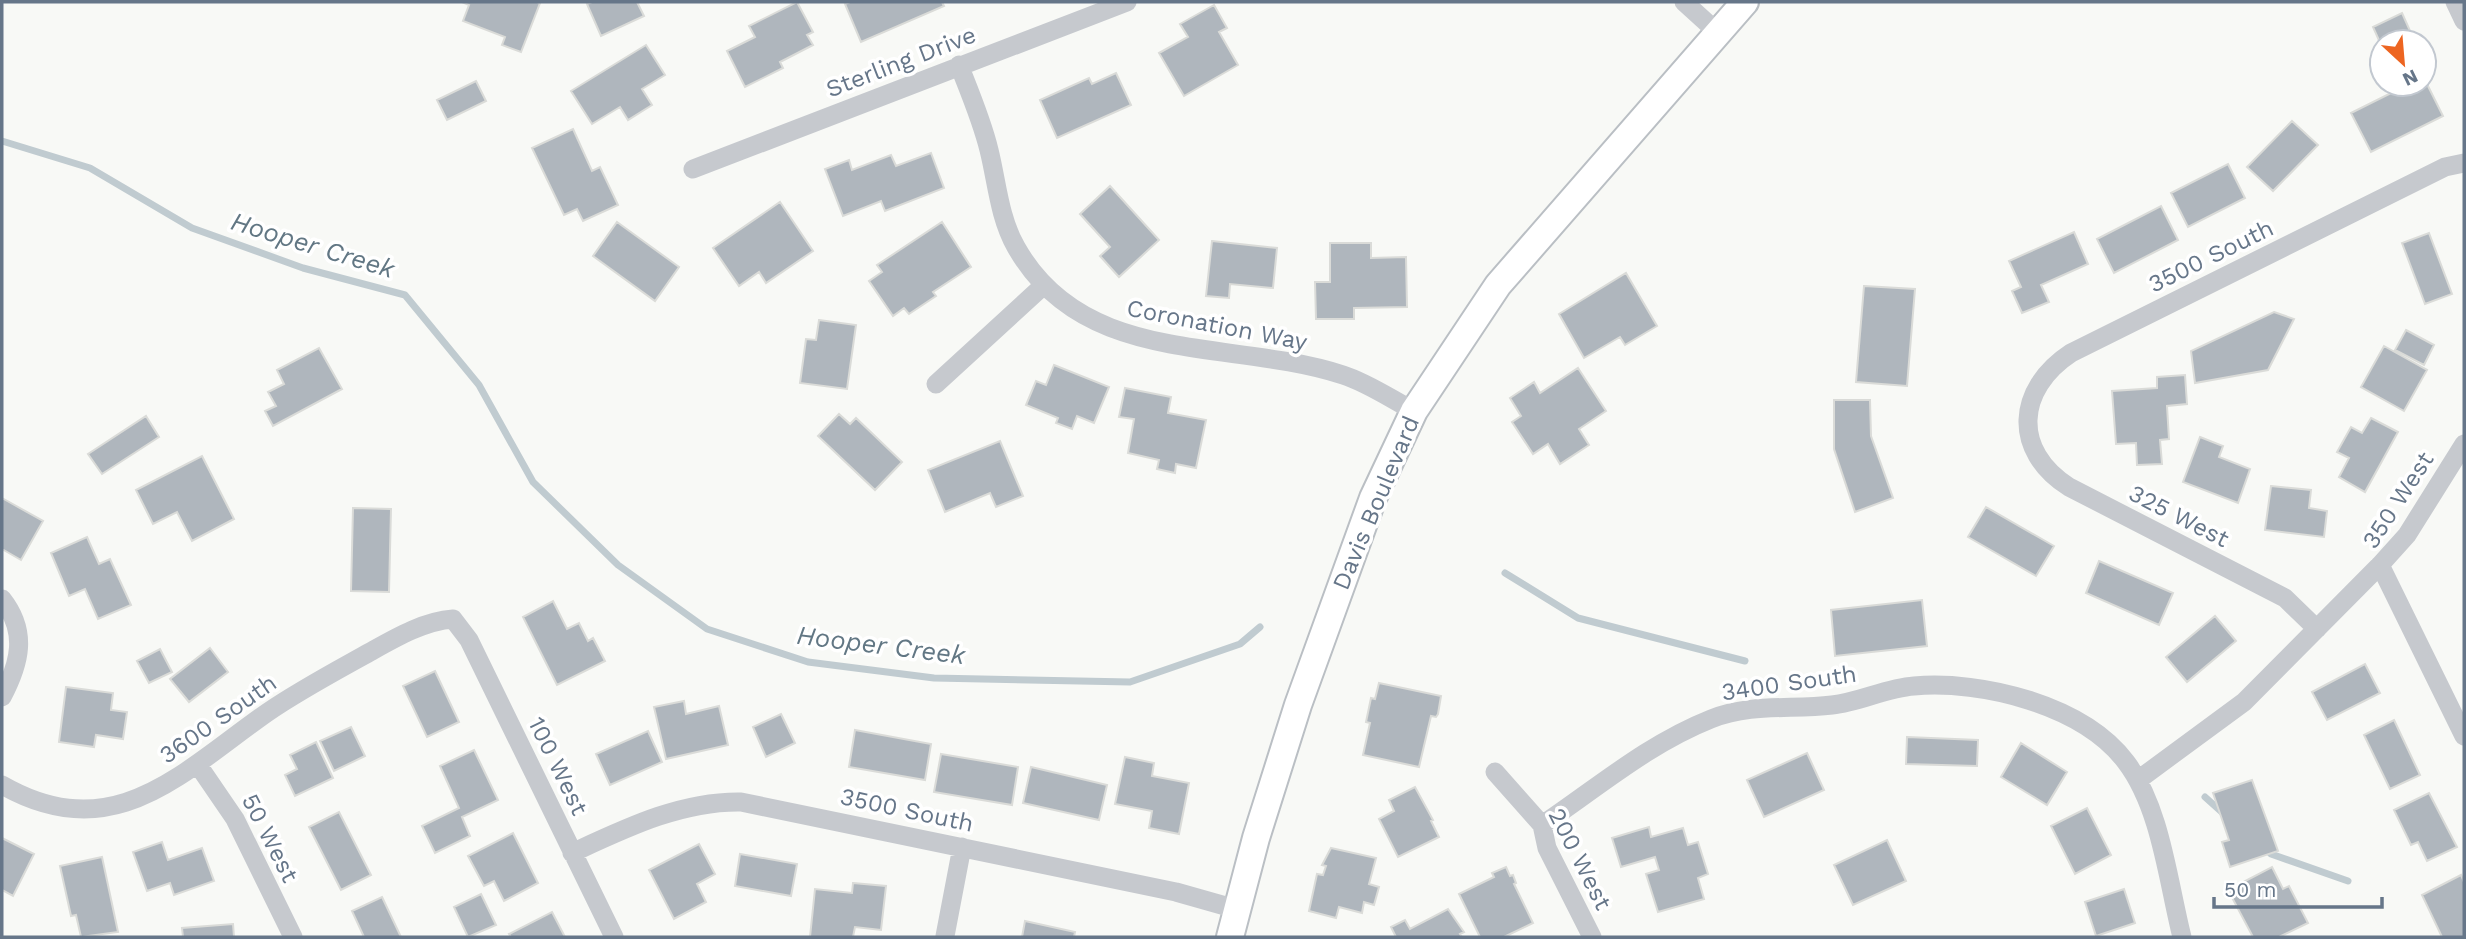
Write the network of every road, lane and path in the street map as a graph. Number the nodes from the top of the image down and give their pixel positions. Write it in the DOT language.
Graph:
graph roads {
  1 [pos="1127,2"];
  2 [pos="1684,2"];
  3 [pos="1745,2"];
  4 [pos="2455,2"];
  5 [pos="2464,21"];
  6 [pos="1717,32"];
  7 [pos="959,65"];
  8 [pos="2464,163"];
  9 [pos="693,169"];
  10 [pos="1044,285"];
  11 [pos="936,384"];
  12 [pos="1414,411"];
  13 [pos="2030,437"];
  14 [pos="2464,444"];
  15 [pos="2380,565"];
  16 [pos="2,599"];
  17 [pos="453,618"];
  18 [pos="2318,629"];
  19 [pos="2,697"];
  20 [pos="2464,736"];
  21 [pos="198,765"];
  22 [pos="1495,772"];
  23 [pos="2138,780"];
  24 [pos="2,785"];
  25 [pos="1542,825"];
  26 [pos="962,847"];
  27 [pos="572,853"];
  28 [pos="1236,909"];
  29 [pos="945,936"];
  30 [pos="293,937"];
  31 [pos="614,937"];
  32 [pos="1230,937"];
  33 [pos="1592,937"];
  34 [pos="2182,937"];
  1 -- 7 [label="street, Sterling Drive"];
  2 -- 6 [label="street"];
  3 -- 6 [label="street, Davis Boulevard"];
  4 -- 5 [label="street"];
  6 -- 12 [label="street, Davis Boulevard"];
  7 -- 9 [label="street, Sterling Drive"];
  7 -- 10 [label="street, Coronation Way"];
  8 -- 13 [label="street, 3500 South"];
  10 -- 11 [label="street"];
  10 -- 12 [label="street, Coronation Way"];
  12 -- 28 [label="street, Davis Boulevard"];
  13 -- 18 [label="street, 325 West"];
  14 -- 15 [label="street, 350 West"];
  15 -- 18 [label="street"];
  15 -- 20 [label="street, 350 West"];
  16 -- 19 [label="street"];
  17 -- 21 [label="street, 3600 South"];
  17 -- 27 [label="street, 100 West"];
  18 -- 23 [label="street"];
  21 -- 24 [label="street, 3600 South"];
  21 -- 30 [label="street, 50 West"];
  22 -- 25 [label="street, 200 West"];
  23 -- 25 [label="street, 3400 South"];
  23 -- 34 [label="street, 3400 South"];
  25 -- 33 [label="street, 200 West"];
  26 -- 27 [label="street, 3500 South"];
  26 -- 28 [label="street, 3500 South"];
  26 -- 29 [label="street"];
  27 -- 31 [label="street, 100 West"];
  28 -- 32 [label="street, Davis Boulevard"];
}
